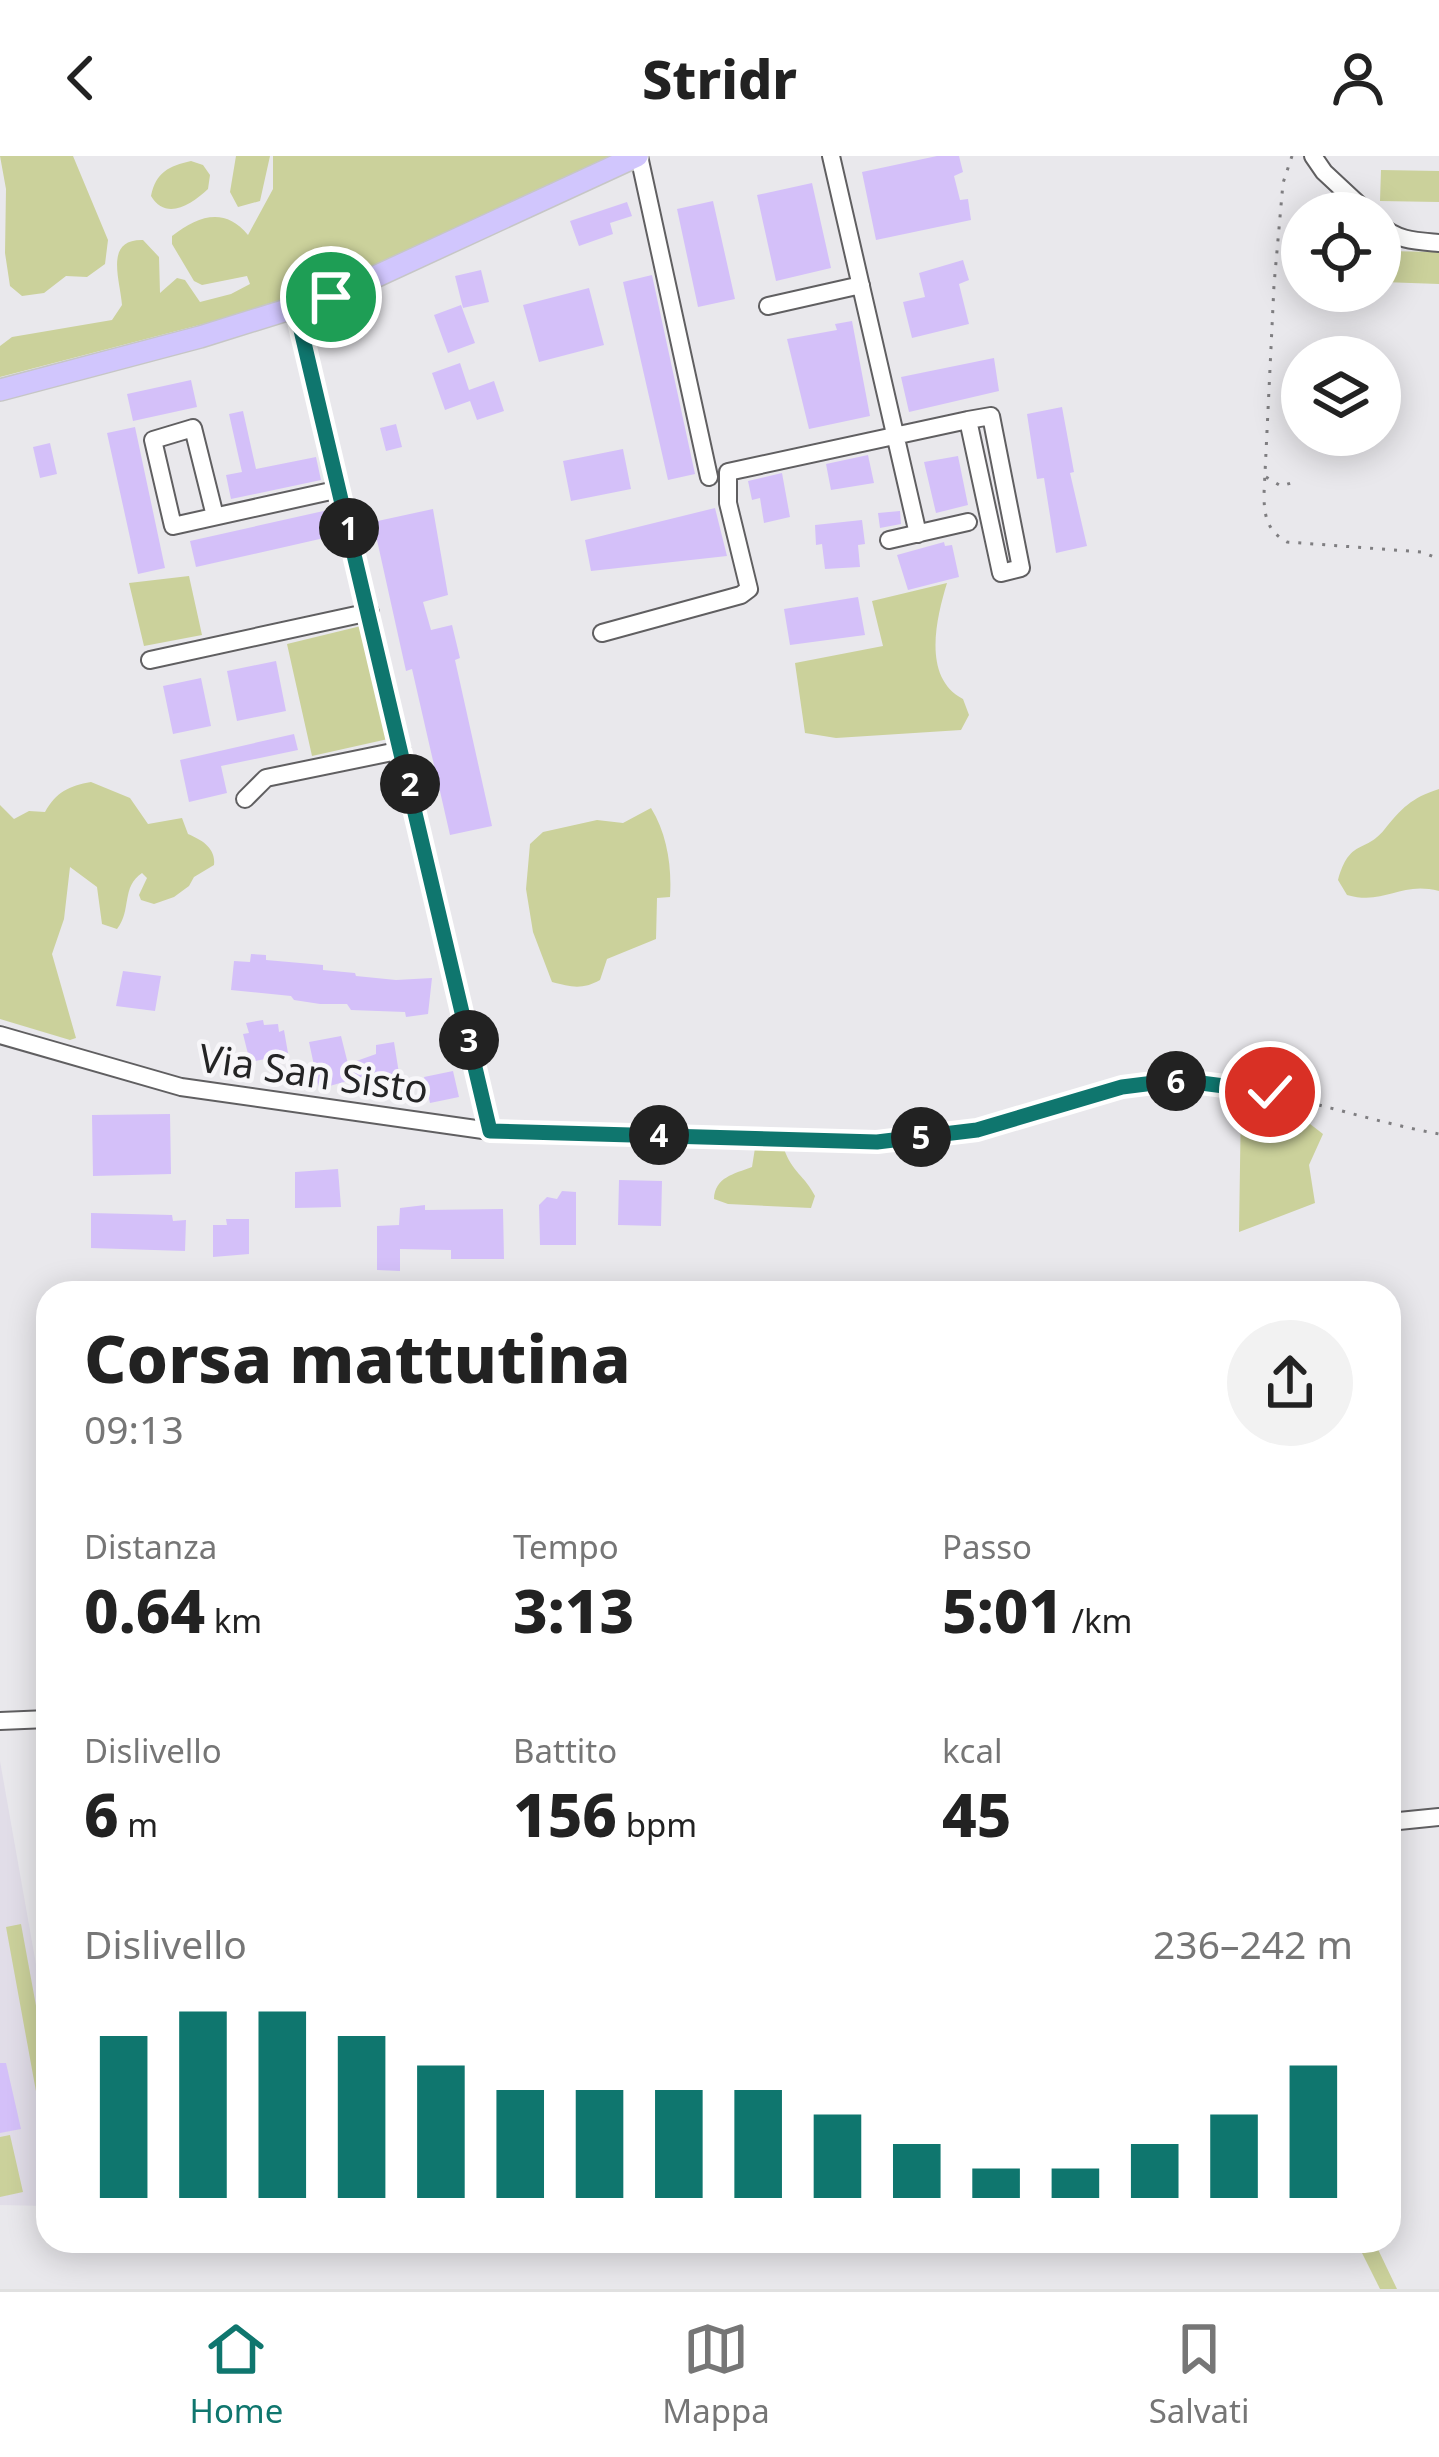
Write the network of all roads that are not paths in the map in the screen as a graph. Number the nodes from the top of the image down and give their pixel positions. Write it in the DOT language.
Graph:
graph roads {
  1 [pos="638,156"];
  2 [pos="831,156"];
  3 [pos="1313,156"];
  4 [pos="1345,192"];
  5 [pos="1401,239"];
  6 [pos="1439,242"];
  7 [pos="861,285"];
  8 [pos="768,306"];
  9 [pos="296,309"];
  10 [pos="0,390"];
  11 [pos="968,420"];
  12 [pos="894,434"];
  13 [pos="709,476"];
  14 [pos="340,489"];
  15 [pos="215,517"];
  16 [pos="968,522"];
  17 [pos="918,534"];
  18 [pos="889,540"];
  19 [pos="370,612"];
  20 [pos="602,633"];
  21 [pos="150,660"];
  22 [pos="402,750"];
  23 [pos="245,799"];
  24 [pos="0,1035"];
  25 [pos="1122,1087"];
  26 [pos="490,1131"];
  27 [pos="36,1720"];
  28 [pos="0,1721"];
  29 [pos="1439,1816"];
  30 [pos="1401,1821"];
  1 -- 9 [label="main road"];
  1 -- 13 [label="street"];
  2 -- 7 [label="street"];
  3 -- 4 [label="street"];
  5 -- 6 [label="street"];
  7 -- 8 [label="street"];
  7 -- 12 [label="street"];
  9 -- 10 [label="main road"];
  9 -- 14 [label="street"];
  11 -- 11 [label="street"];
  11 -- 12 [label="street"];
  12 -- 17 [label="street"];
  12 -- 20 [label="street"];
  14 -- 15 [label="street"];
  14 -- 19 [label="street"];
  15 -- 15 [label="street"];
  16 -- 17 [label="street"];
  17 -- 18 [label="street"];
  19 -- 21 [label="street"];
  19 -- 22 [label="street"];
  22 -- 23 [label="street"];
  22 -- 26 [label="street"];
  24 -- 26 [label="street, Via San Sisto"];
  25 -- 26 [label="street, Via San Sisto"];
  27 -- 28 [label="street"];
  29 -- 30 [label="street"];
}
